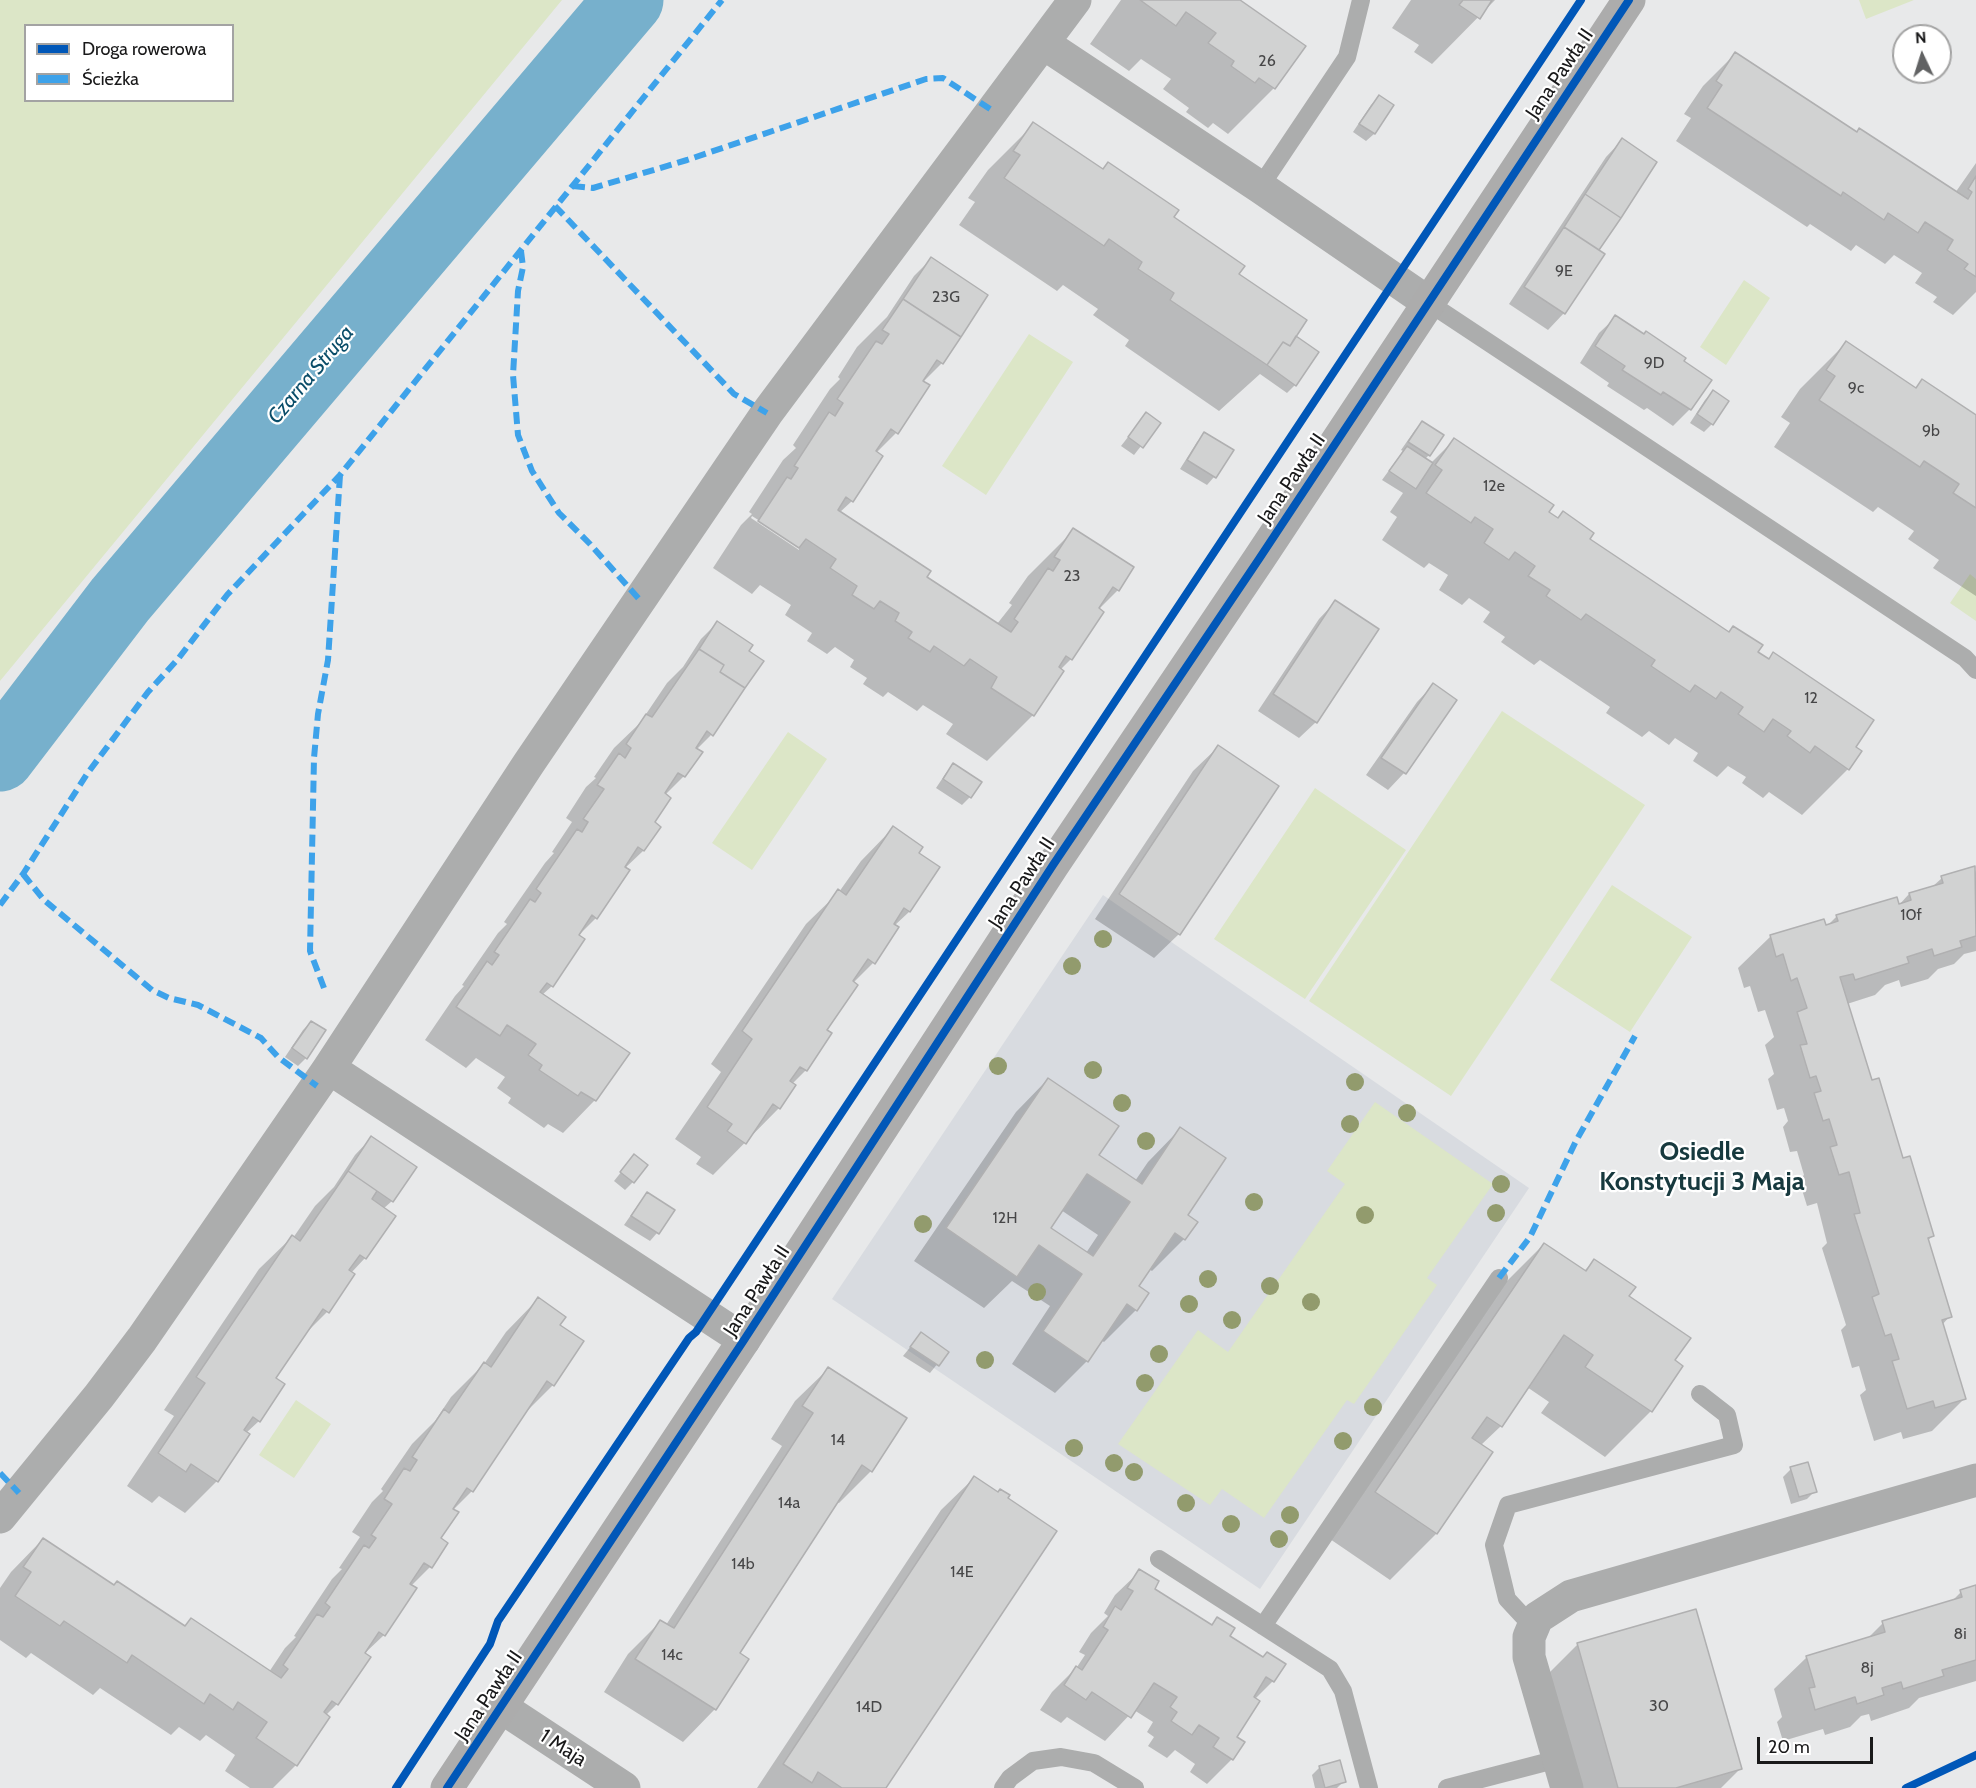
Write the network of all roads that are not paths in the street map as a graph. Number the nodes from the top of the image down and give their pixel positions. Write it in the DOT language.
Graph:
graph roads {
  1 [pos="1075,0"];
  2 [pos="1361,0"];
  3 [pos="1629,0"];
  4 [pos="1043,43"];
  5 [pos="1260,187"];
  6 [pos="1429,303"];
  7 [pos="1976,670"];
  8 [pos="329,1068"];
  9 [pos="1498,1278"];
  10 [pos="744,1340"];
  11 [pos="1700,1394"];
  12 [pos="1976,1480"];
  13 [pos="0,1517"];
  14 [pos="1160,1559"];
  15 [pos="1263,1626"];
  16 [pos="1533,1627"];
  17 [pos="501,1707"];
  18 [pos="1563,1774"];
  19 [pos="447,1788"];
  20 [pos="624,1788"];
  21 [pos="1003,1788"];
  22 [pos="1136,1788"];
  23 [pos="1369,1788"];
  24 [pos="1447,1788"];
  1 -- 4 [label="street"];
  2 -- 5 [label="lane"];
  3 -- 6 [label="street, Jana Pawła II"];
  4 -- 5 [label="street"];
  4 -- 8 [label="street"];
  5 -- 6 [label="street"];
  6 -- 7 [label="lane"];
  6 -- 10 [label="street, Jana Pawła II"];
  8 -- 10 [label="street"];
  8 -- 13 [label="street"];
  9 -- 15 [label="lane"];
  10 -- 17 [label="street, Jana Pawła II"];
  11 -- 16 [label="lane"];
  12 -- 16 [label="street"];
  14 -- 15 [label="lane"];
  15 -- 23 [label="lane"];
  16 -- 18 [label="street"];
  17 -- 19 [label="street, Jana Pawła II"];
  17 -- 20 [label="street, 1 Maja"];
  18 -- 24 [label="lane"];
  21 -- 22 [label="lane"];
}
